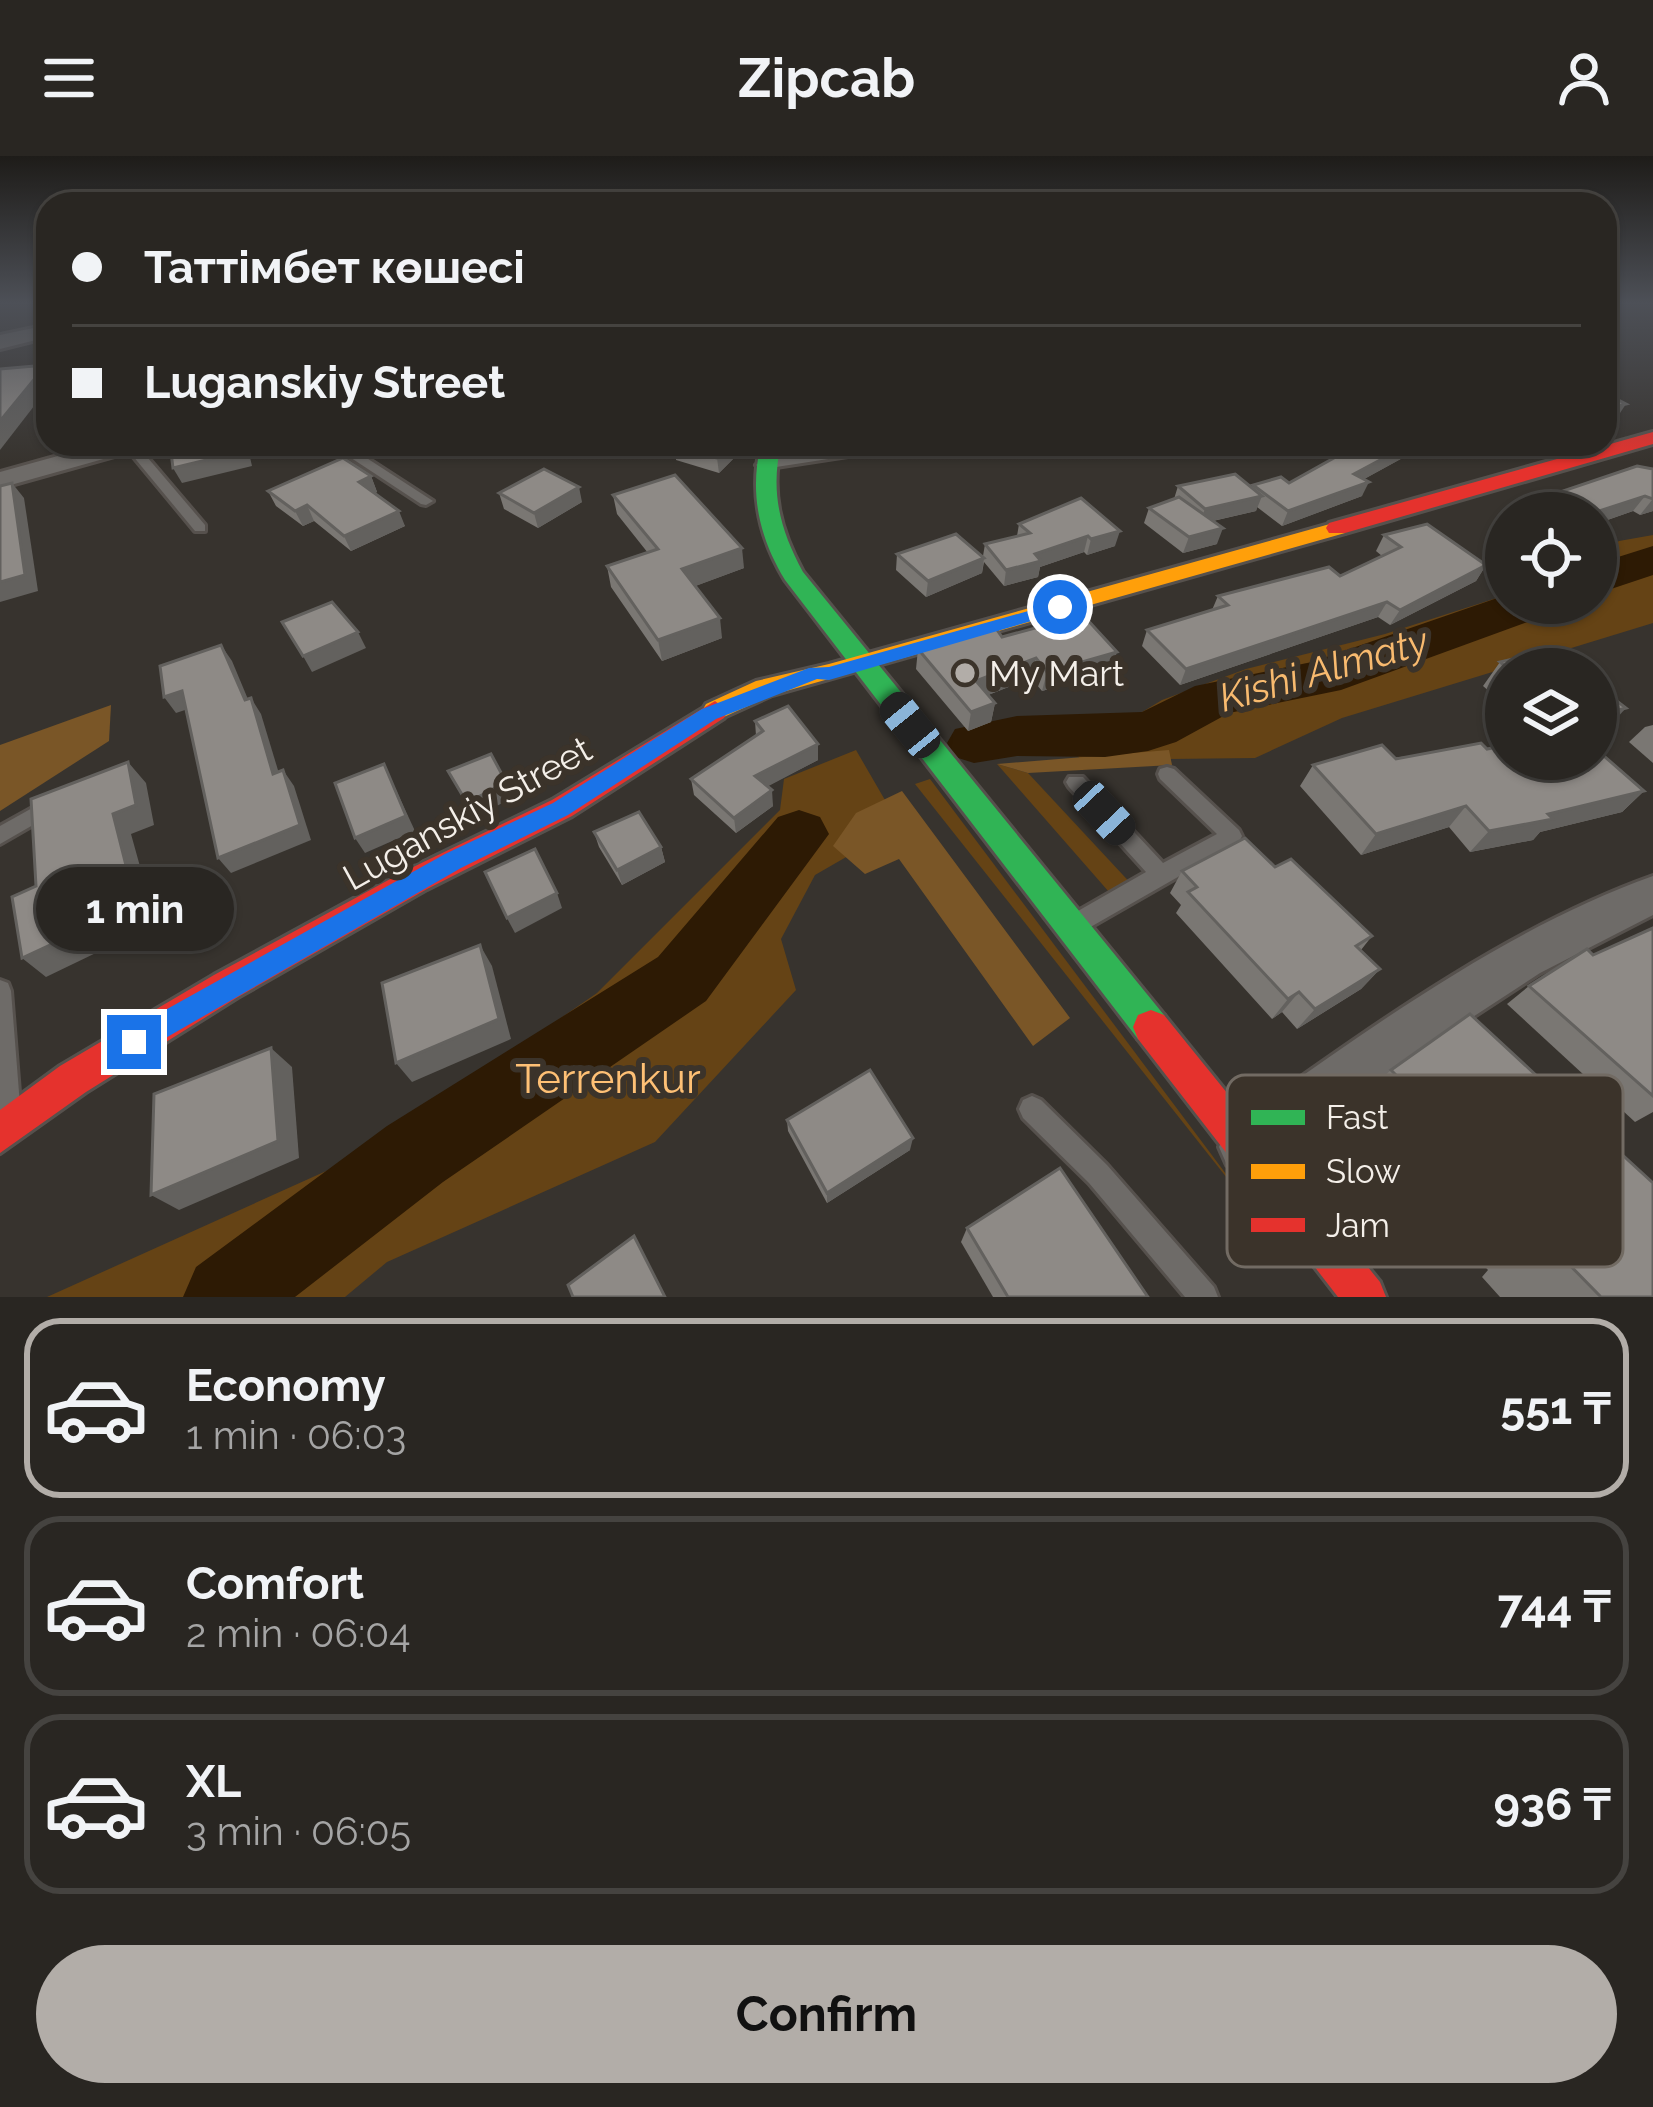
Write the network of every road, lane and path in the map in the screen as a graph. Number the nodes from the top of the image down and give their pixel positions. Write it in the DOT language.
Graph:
graph roads {
  1 [pos="1653,438"];
  2 [pos="1617,448"];
  3 [pos="86,456"];
  4 [pos="139,456"];
  5 [pos="355,456"];
  6 [pos="767,456"];
  7 [pos="1590,456"];
  8 [pos="0,480"];
  9 [pos="426,501"];
  10 [pos="200,528"];
  11 [pos="861,664"];
  12 [pos="1167,774"];
  13 [pos="1076,782"];
  14 [pos="68,797"];
  15 [pos="0,836"];
  16 [pos="1161,874"];
  17 [pos="1653,894"];
  18 [pos="1070,927"];
  19 [pos="0,991"];
  20 [pos="1345,1075"];
  21 [pos="1032,1109"];
  22 [pos="1227,1124"];
  23 [pos="4,1131"];
  24 [pos="1335,1267"];
  25 [pos="1354,1292"];
  26 [pos="1204,1297"];
  1 -- 2 [label="street, Luganskiy Street"];
  3 -- 8 [label="street"];
  4 -- 10 [label="lane"];
  5 -- 9 [label="lane"];
  6 -- 11 [label="street"];
  7 -- 11 [label="street, Luganskiy Street"];
  11 -- 18 [label="street"];
  11 -- 23 [label="street, Luganskiy Street"];
  12 -- 16 [label="lane"];
  13 -- 16 [label="lane"];
  14 -- 15 [label="lane"];
  16 -- 18 [label="lane"];
  17 -- 20 [label="street"];
  18 -- 22 [label="street"];
  19 -- 23 [label="lane"];
  21 -- 26 [label="lane"];
  24 -- 25 [label="street"];
}
